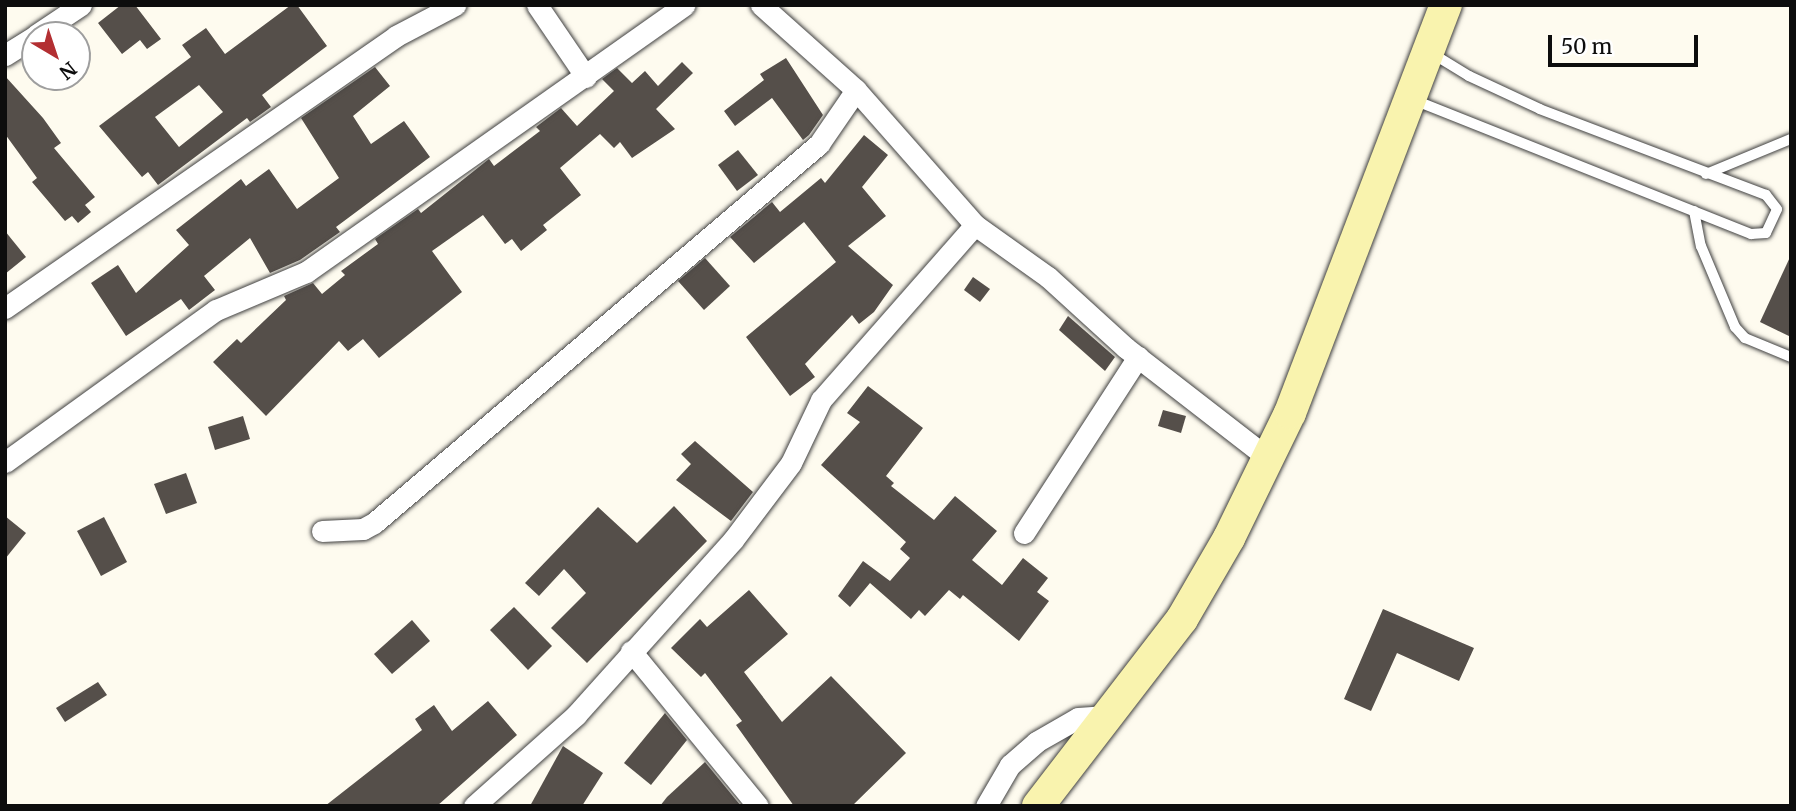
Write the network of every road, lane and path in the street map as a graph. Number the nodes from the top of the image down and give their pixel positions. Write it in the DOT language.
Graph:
graph roads {
  1 [pos="81,5"];
  2 [pos="455,5"];
  3 [pos="537,5"];
  4 [pos="684,5"];
  5 [pos="761,5"];
  6 [pos="1446,5"];
  7 [pos="57,21"];
  8 [pos="21,45"];
  9 [pos="1428,50"];
  10 [pos="5,55"];
  11 [pos="586,77"];
  12 [pos="856,90"];
  13 [pos="1409,98"];
  14 [pos="1791,139"];
  15 [pos="1706,174"];
  16 [pos="1694,211"];
  17 [pos="975,225"];
  18 [pos="5,307"];
  19 [pos="1138,357"];
  20 [pos="1791,357"];
  21 [pos="1268,458"];
  22 [pos="5,462"];
  23 [pos="322,531"];
  24 [pos="1024,533"];
  25 [pos="631,651"];
  26 [pos="1110,716"];
  27 [pos="474,806"];
  28 [pos="758,806"];
  29 [pos="986,806"];
  30 [pos="1038,806"];
  1 -- 7 [label="street"];
  2 -- 18 [label="street"];
  3 -- 11 [label="street"];
  4 -- 11 [label="street"];
  5 -- 12 [label="street"];
  6 -- 9 [label="main road"];
  8 -- 10 [label="street"];
  9 -- 13 [label="main road"];
  9 -- 15 [label="lane"];
  11 -- 22 [label="street"];
  12 -- 17 [label="street"];
  12 -- 23 [label="street"];
  13 -- 16 [label="lane"];
  13 -- 21 [label="main road"];
  14 -- 15 [label="lane"];
  15 -- 16 [label="lane"];
  16 -- 20 [label="lane"];
  17 -- 19 [label="street"];
  17 -- 25 [label="street"];
  19 -- 21 [label="street"];
  19 -- 24 [label="street"];
  21 -- 26 [label="main road"];
  25 -- 27 [label="street"];
  25 -- 28 [label="street"];
  26 -- 29 [label="street"];
  26 -- 30 [label="main road"];
}
